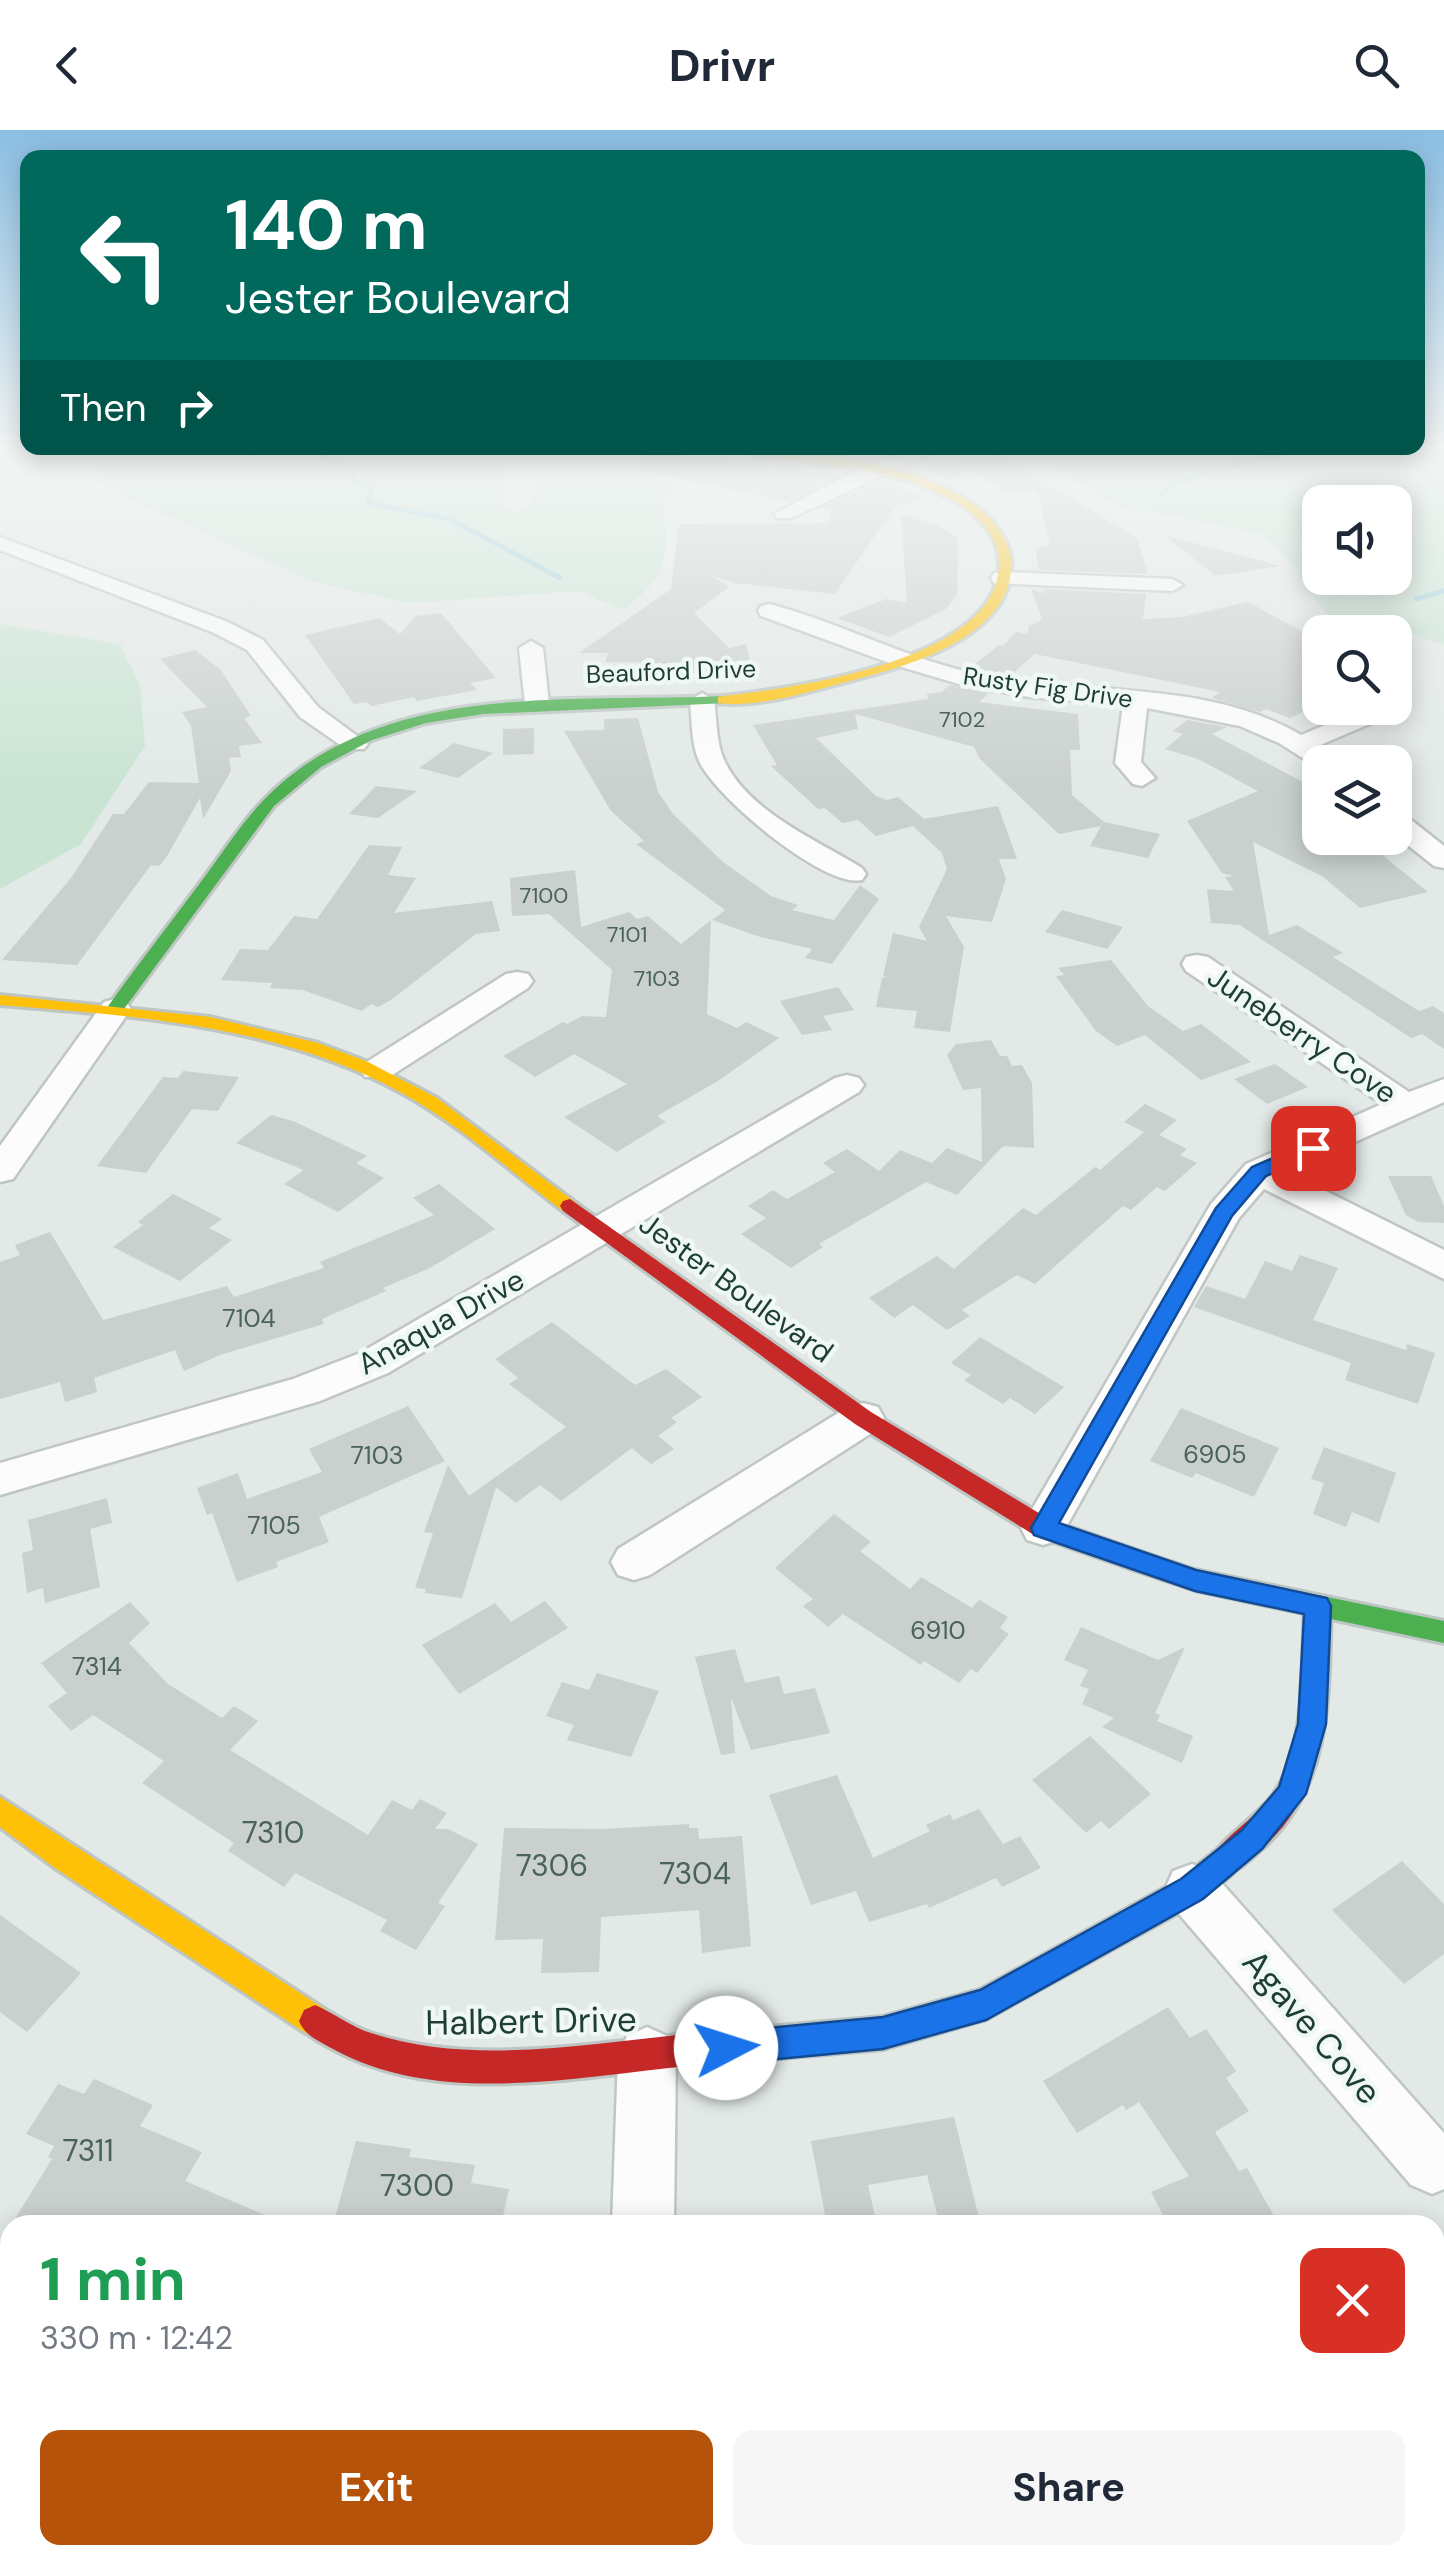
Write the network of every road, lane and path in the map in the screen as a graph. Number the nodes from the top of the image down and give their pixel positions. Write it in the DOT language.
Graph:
graph roads {
  1 [pos="57,565"];
  2 [pos="1004,565"];
  3 [pos="1002,578"];
  4 [pos="1172,585"];
  5 [pos="769,610"];
  6 [pos="531,648"];
  7 [pos="901,658"];
  8 [pos="702,700"];
  9 [pos="1136,700"];
  10 [pos="537,704"];
  11 [pos="1346,725"];
  12 [pos="355,744"];
  13 [pos="1302,744"];
  14 [pos="1142,778"];
  15 [pos="1412,835"];
  16 [pos="1444,860"];
  17 [pos="852,874"];
  18 [pos="1197,964"];
  19 [pos="517,981"];
  20 [pos="0,1000"];
  21 [pos="115,1010"];
  22 [pos="377,1070"];
  23 [pos="847,1085"];
  24 [pos="1444,1089"];
  25 [pos="1407,1106"];
  26 [pos="0,1171"];
  27 [pos="1259,1172"];
  28 [pos="605,1230"];
  29 [pos="1444,1266"];
  30 [pos="862,1418"];
  31 [pos="0,1479"];
  32 [pos="1043,1528"];
  33 [pos="634,1562"];
  34 [pos="1318,1606"];
  35 [pos="1444,1632"];
  36 [pos="0,1810"];
  37 [pos="1192,1889"];
  38 [pos="647,2056"];
  39 [pos="1432,2164"];
  40 [pos="643,2215"];
  1 -- 12 [label="street"];
  2 -- 3 [label="street"];
  3 -- 4 [label="street"];
  3 -- 7 [label="street, Beauford Drive"];
  5 -- 7 [label="street, Rusty Fig Drive"];
  6 -- 10 [label="street"];
  7 -- 8 [label="street, Beauford Drive"];
  7 -- 9 [label="street, Rusty Fig Drive"];
  8 -- 10 [label="street, Beauford Drive"];
  8 -- 17 [label="street"];
  9 -- 13 [label="street, Rusty Fig Drive"];
  9 -- 14 [label="street"];
  10 -- 12 [label="street, Beauford Drive"];
  11 -- 13 [label="street"];
  12 -- 21 [label="street, Beauford Drive"];
  15 -- 16 [label="street"];
  18 -- 25 [label="street, Juneberry Cove"];
  19 -- 22 [label="street"];
  20 -- 21 [label="street, Jester Boulevard"];
  21 -- 22 [label="street, Jester Boulevard"];
  21 -- 26 [label="street"];
  22 -- 28 [label="street, Jester Boulevard"];
  23 -- 28 [label="street, Anaqua Drive"];
  24 -- 25 [label="street"];
  25 -- 27 [label="street"];
  27 -- 29 [label="street"];
  27 -- 32 [label="street"];
  28 -- 30 [label="street, Jester Boulevard"];
  28 -- 31 [label="street, Anaqua Drive"];
  30 -- 32 [label="street, Jester Boulevard"];
  30 -- 33 [label="street"];
  32 -- 34 [label="street, Jester Boulevard"];
  34 -- 35 [label="street, Jester Boulevard"];
  34 -- 37 [label="street, Halbert Drive"];
  36 -- 38 [label="street, Halbert Drive"];
  37 -- 38 [label="street, Halbert Drive"];
  37 -- 39 [label="street, Agave Cove"];
  38 -- 40 [label="street"];
}
